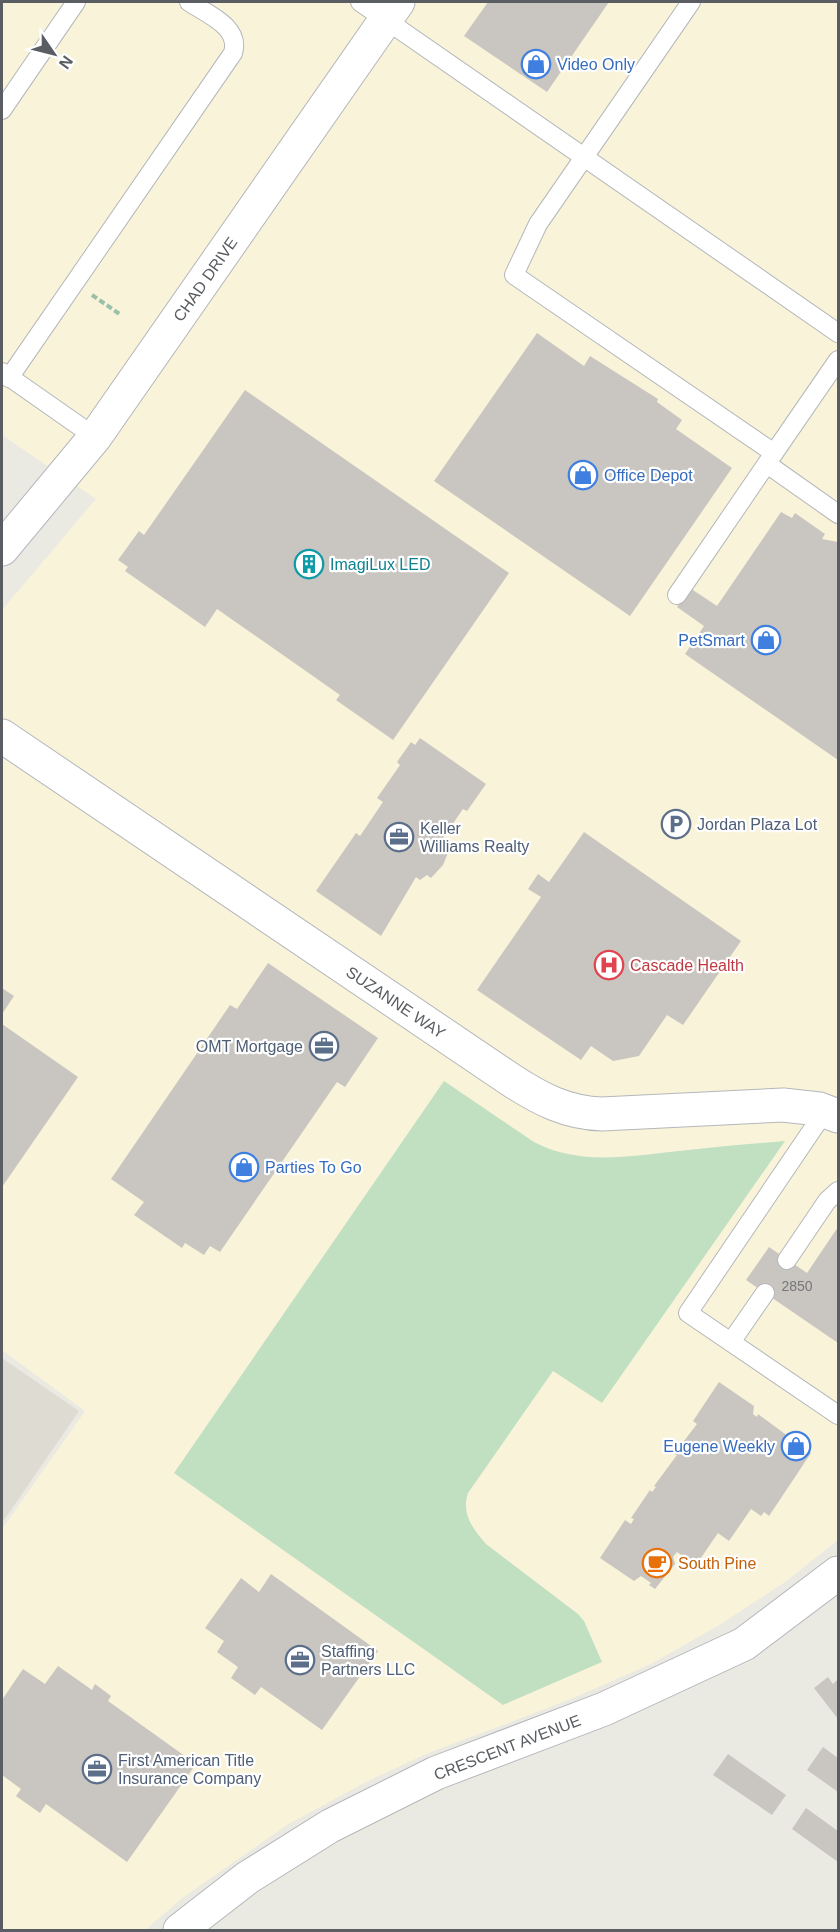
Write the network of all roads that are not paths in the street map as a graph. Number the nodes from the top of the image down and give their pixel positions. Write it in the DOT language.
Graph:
graph roads {
  1 [pos="76,2"];
  2 [pos="189,2"];
  3 [pos="691,2"];
  4 [pos="381,7"];
  5 [pos="2,110"];
  6 [pos="584,157"];
  7 [pos="838,333"];
  8 [pos="838,360"];
  9 [pos="5,375"];
  10 [pos="95,437"];
  11 [pos="770,459"];
  12 [pos="838,514"];
  13 [pos="2,549"];
  14 [pos="677,595"];
  15 [pos="2,736"];
  16 [pos="832,1113"];
  17 [pos="838,1191"];
  18 [pos="787,1260"];
  19 [pos="765,1293"];
  20 [pos="731,1342"];
  21 [pos="838,1415"];
  22 [pos="838,1573"];
  23 [pos="180,1930"];
  1 -- 5 [label="lane"];
  2 -- 9 [label="lane"];
  3 -- 6 [label="lane"];
  4 -- 6 [label="lane"];
  4 -- 10 [label="street, CHAD DRIVE"];
  6 -- 7 [label="lane"];
  6 -- 11 [label="lane"];
  8 -- 11 [label="lane"];
  9 -- 10 [label="lane"];
  10 -- 13 [label="street, CHAD DRIVE"];
  11 -- 12 [label="lane"];
  11 -- 14 [label="lane"];
  15 -- 16 [label="street, SUZANNE WAY"];
  16 -- 20 [label="lane"];
  17 -- 18 [label="lane"];
  19 -- 20 [label="lane"];
  20 -- 21 [label="lane"];
  22 -- 23 [label="street, CRESCENT AVENUE"];
}
